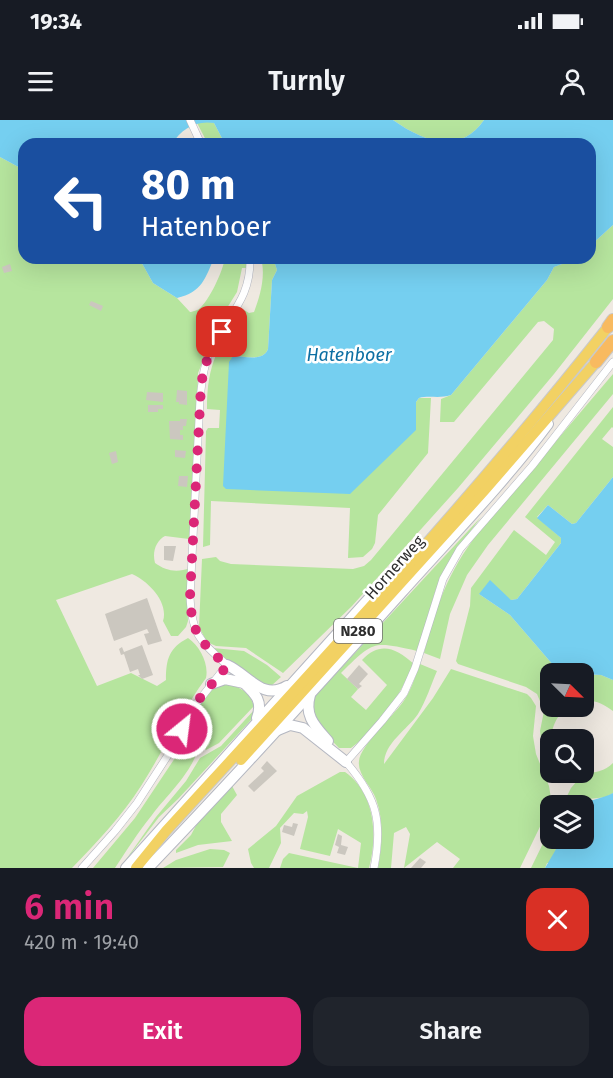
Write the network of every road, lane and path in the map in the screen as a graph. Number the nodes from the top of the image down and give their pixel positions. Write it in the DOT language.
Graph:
graph roads {
  1 [pos="190,120"];
  2 [pos="198,138"];
  3 [pos="250,264"];
  4 [pos="610,323"];
  5 [pos="613,341"];
  6 [pos="596,362"];
  7 [pos="613,362"];
  8 [pos="573,390"];
  9 [pos="437,530"];
  10 [pos="227,666"];
  11 [pos="294,680"];
  12 [pos="244,683"];
  13 [pos="211,684"];
  14 [pos="310,694"];
  15 [pos="252,726"];
  16 [pos="276,732"];
  17 [pos="346,762"];
  18 [pos="82,868"];
  19 [pos="126,868"];
  20 [pos="137,868"];
  21 [pos="148,868"];
  22 [pos="374,868"];
  1 -- 2 [label="street"];
  3 -- 10 [label="street"];
  4 -- 9 [label="main road, Hornerweg / N280"];
  5 -- 6 [label="highway, Hornerweg / N280"];
  6 -- 8 [label="main road, Hornerweg / N280"];
  7 -- 17 [label="street"];
  8 -- 14 [label="main road, Hornerweg / N280"];
  8 -- 20 [label="main road, Hornerweg / N280"];
  9 -- 11 [label="main road, Hornerweg / N280"];
  9 -- 20 [label="main road, Hornerweg / N280"];
  10 -- 11 [label="main road"];
  10 -- 12 [label="main road"];
  10 -- 13 [label="street"];
  11 -- 15 [label="main road, Hornerweg / N280"];
  12 -- 13 [label="main road"];
  12 -- 15 [label="main road"];
  13 -- 18 [label="street"];
  14 -- 16 [label="main road, Hornerweg / N280"];
  14 -- 17 [label="main road"];
  15 -- 19 [label="main road, Hornerweg / N280"];
  16 -- 17 [label="main road"];
  16 -- 21 [label="main road, Hornerweg / N280"];
  17 -- 22 [label="street"];
}
